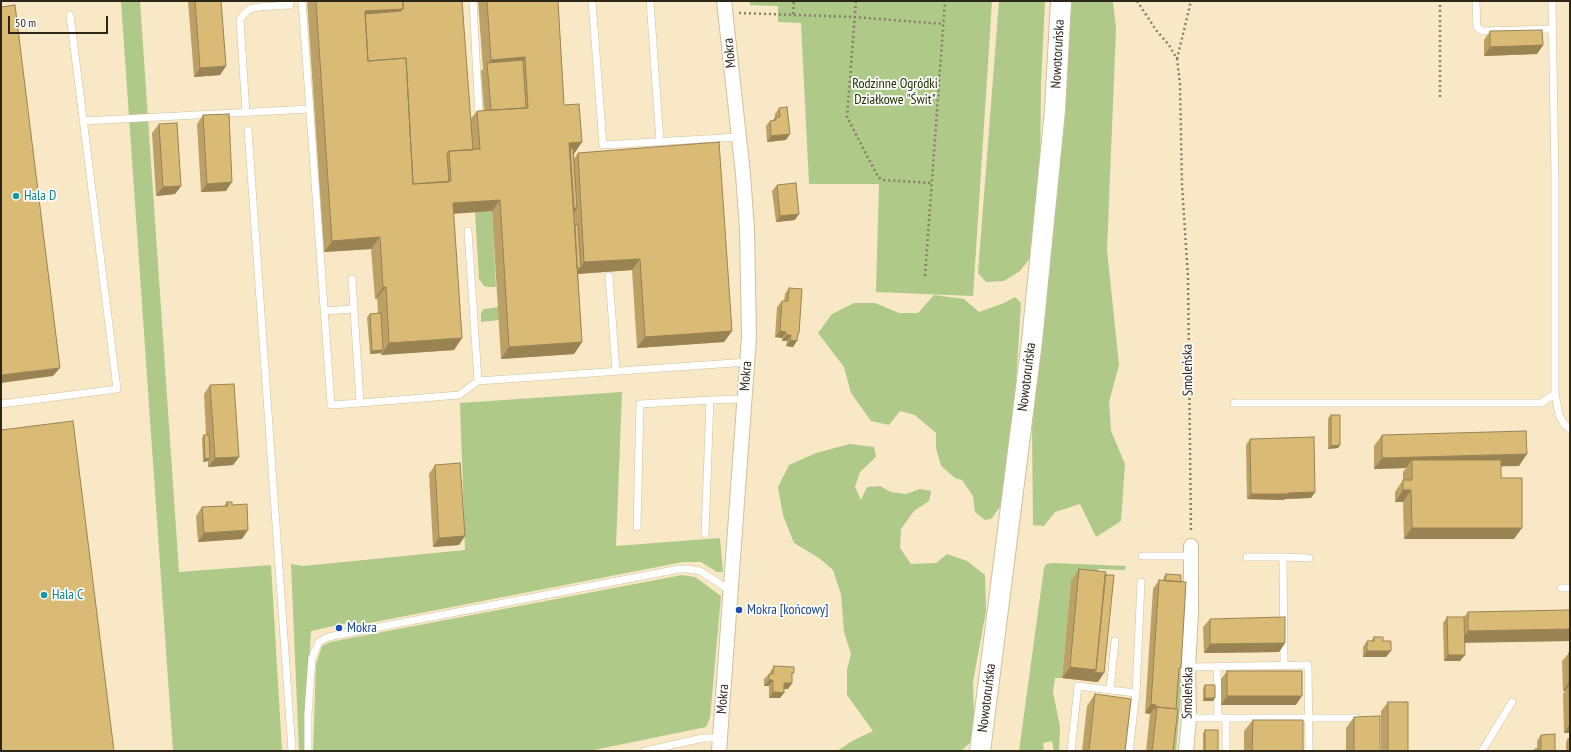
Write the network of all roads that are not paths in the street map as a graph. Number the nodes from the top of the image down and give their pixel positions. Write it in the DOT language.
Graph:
graph roads {
  1 [pos="302,1"];
  2 [pos="473,1"];
  3 [pos="592,1"];
  4 [pos="650,1"];
  5 [pos="1061,1"];
  6 [pos="1476,1"];
  7 [pos="1552,1"];
  8 [pos="290,5"];
  9 [pos="724,7"];
  10 [pos="70,15"];
  11 [pos="1553,29"];
  12 [pos="310,109"];
  13 [pos="246,113"];
  14 [pos="479,115"];
  15 [pos="83,121"];
  16 [pos="248,130"];
  17 [pos="739,137"];
  18 [pos="660,142"];
  19 [pos="468,231"];
  20 [pos="609,276"];
  21 [pos="352,279"];
  22 [pos="354,308"];
  23 [pos="324,311"];
  24 [pos="748,362"];
  25 [pos="616,371"];
  26 [pos="478,381"];
  27 [pos="1555,394"];
  28 [pos="745,399"];
  29 [pos="710,400"];
  30 [pos="360,403"];
  31 [pos="1234,403"];
  32 [pos="1,404"];
  33 [pos="1570,429"];
  34 [pos="637,527"];
  35 [pos="705,534"];
  36 [pos="1191,551"];
  37 [pos="1142,556"];
  38 [pos="1247,558"];
  39 [pos="1283,558"];
  40 [pos="1309,558"];
  41 [pos="1141,582"];
  42 [pos="1561,588"];
  43 [pos="1570,588"];
  44 [pos="731,591"];
  45 [pos="1115,641"];
  46 [pos="1284,665"];
  47 [pos="1217,666"];
  48 [pos="1188,667"];
  49 [pos="1110,690"];
  50 [pos="1136,693"];
  51 [pos="1512,702"];
  52 [pos="1189,718"];
  53 [pos="1218,718"];
  54 [pos="1226,718"];
  55 [pos="1308,718"];
  56 [pos="1357,718"];
  57 [pos="720,745"];
  58 [pos="292,751"];
  59 [pos="308,751"];
  60 [pos="645,751"];
  61 [pos="980,751"];
  62 [pos="1071,751"];
  63 [pos="1129,751"];
  64 [pos="1186,751"];
  65 [pos="1226,751"];
  66 [pos="1309,751"];
  67 [pos="1482,751"];
  1 -- 12 [label="lane"];
  2 -- 14 [label="lane"];
  3 -- 18 [label="lane"];
  4 -- 18 [label="lane"];
  5 -- 61 [label="main road, Nowotoruńska"];
  6 -- 11 [label="lane"];
  7 -- 11 [label="lane"];
  8 -- 13 [label="lane"];
  9 -- 17 [label="street, Mokra"];
  10 -- 15 [label="lane"];
  11 -- 27 [label="lane"];
  12 -- 13 [label="lane"];
  12 -- 23 [label="lane"];
  13 -- 15 [label="lane"];
  15 -- 32 [label="lane"];
  16 -- 58 [label="lane"];
  17 -- 18 [label="lane"];
  17 -- 24 [label="street, Mokra"];
  19 -- 26 [label="lane"];
  20 -- 25 [label="lane"];
  21 -- 22 [label="lane"];
  22 -- 23 [label="lane"];
  22 -- 30 [label="lane"];
  23 -- 30 [label="lane"];
  24 -- 25 [label="lane"];
  24 -- 28 [label="street, Mokra"];
  25 -- 26 [label="lane"];
  26 -- 30 [label="lane"];
  27 -- 31 [label="lane"];
  27 -- 33 [label="lane"];
  28 -- 29 [label="lane"];
  28 -- 44 [label="street, Mokra"];
  29 -- 34 [label="lane"];
  29 -- 35 [label="lane"];
  36 -- 37 [label="lane"];
  36 -- 48 [label="street, Smoleńska"];
  38 -- 39 [label="lane"];
  39 -- 40 [label="lane"];
  39 -- 46 [label="lane"];
  41 -- 50 [label="lane"];
  42 -- 43 [label="lane"];
  44 -- 57 [label="street, Mokra"];
  44 -- 59 [label="lane"];
  45 -- 49 [label="lane"];
  46 -- 47 [label="lane"];
  46 -- 55 [label="lane"];
  47 -- 48 [label="lane"];
  47 -- 53 [label="lane"];
  48 -- 52 [label="street, Smoleńska"];
  49 -- 50 [label="lane"];
  49 -- 62 [label="lane"];
  50 -- 63 [label="lane"];
  51 -- 67 [label="lane"];
  52 -- 53 [label="lane"];
  52 -- 64 [label="street, Smoleńska"];
  53 -- 54 [label="lane"];
  54 -- 55 [label="lane"];
  54 -- 65 [label="lane"];
  55 -- 56 [label="lane"];
  55 -- 66 [label="lane"];
  57 -- 60 [label="lane"];
}
